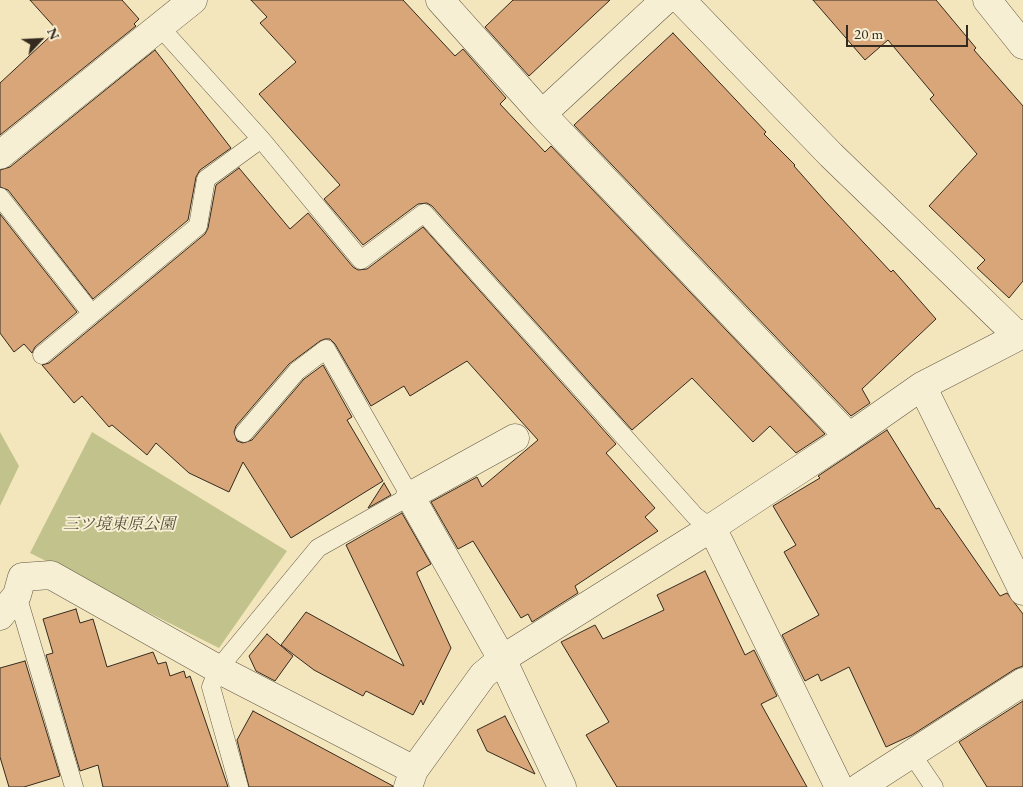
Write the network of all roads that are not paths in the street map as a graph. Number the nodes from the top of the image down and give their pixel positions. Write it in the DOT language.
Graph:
graph roads {
  1 [pos="440,0"];
  2 [pos="665,0"];
  3 [pos="681,0"];
  4 [pos="987,0"];
  5 [pos="171,11"];
  6 [pos="1023,44"];
  7 [pos="542,114"];
  8 [pos="261,138"];
  9 [pos="0,155"];
  10 [pos="0,197"];
  11 [pos="92,314"];
  12 [pos="1021,335"];
  13 [pos="42,355"];
  14 [pos="922,386"];
  15 [pos="244,433"];
  16 [pos="849,437"];
  17 [pos="515,438"];
  18 [pos="410,496"];
  19 [pos="711,528"];
  20 [pos="1023,591"];
  21 [pos="17,595"];
  22 [pos="0,616"];
  23 [pos="502,659"];
  24 [pos="218,670"];
  25 [pos="1023,682"];
  26 [pos="911,753"];
  27 [pos="411,778"];
  28 [pos="74,787"];
  29 [pos="239,787"];
  30 [pos="562,787"];
  31 [pos="838,787"];
  32 [pos="860,787"];
  33 [pos="934,787"];
  1 -- 7 [label="street"];
  2 -- 7 [label="street"];
  3 -- 12 [label="street"];
  4 -- 6 [label="street"];
  5 -- 8 [label="lane"];
  5 -- 9 [label="street"];
  7 -- 16 [label="street"];
  8 -- 11 [label="lane"];
  8 -- 19 [label="lane"];
  10 -- 11 [label="lane"];
  11 -- 13 [label="lane"];
  12 -- 14 [label="street"];
  14 -- 16 [label="street"];
  14 -- 20 [label="street"];
  15 -- 18 [label="lane"];
  16 -- 19 [label="street"];
  17 -- 18 [label="street"];
  18 -- 23 [label="street"];
  18 -- 24 [label="lane"];
  19 -- 23 [label="street"];
  19 -- 31 [label="street"];
  21 -- 22 [label="street"];
  21 -- 24 [label="street"];
  21 -- 28 [label="lane"];
  23 -- 27 [label="street"];
  23 -- 30 [label="street"];
  24 -- 27 [label="street"];
  24 -- 29 [label="lane"];
  25 -- 26 [label="street"];
  26 -- 32 [label="street"];
  26 -- 33 [label="lane"];
}
